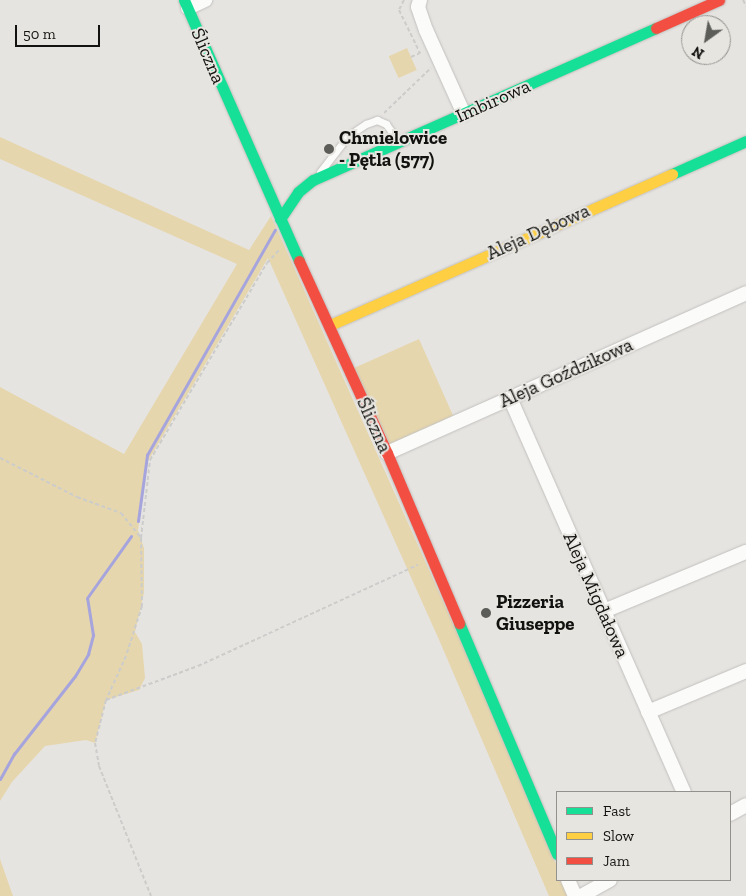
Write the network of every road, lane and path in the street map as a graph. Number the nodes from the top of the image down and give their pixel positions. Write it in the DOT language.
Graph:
graph roads {
  1 [pos="205,0"];
  2 [pos="404,0"];
  3 [pos="420,0"];
  4 [pos="720,0"];
  5 [pos="743,0"];
  6 [pos="186,4"];
  7 [pos="746,6"];
  8 [pos="420,53"];
  9 [pos="440,60"];
  10 [pos="464,114"];
  11 [pos="377,120"];
  12 [pos="746,141"];
  13 [pos="399,142"];
  14 [pos="319,178"];
  15 [pos="280,219"];
  16 [pos="290,240"];
  17 [pos="746,294"];
  18 [pos="330,325"];
  19 [pos="510,398"];
  20 [pos="386,452"];
  21 [pos="0,458"];
  22 [pos="141,538"];
  23 [pos="746,552"];
  24 [pos="431,558"];
  25 [pos="604,611"];
  26 [pos="746,671"];
  27 [pos="106,700"];
  28 [pos="648,712"];
  29 [pos="684,791"];
  30 [pos="746,805"];
  31 [pos="731,813"];
  32 [pos="556,852"];
  33 [pos="568,881"];
  34 [pos="608,881"];
  35 [pos="151,896"];
  36 [pos="575,896"];
  37 [pos="581,896"];
  1 -- 6 [label="street"];
  2 -- 8 [label="path"];
  3 -- 9 [label="street"];
  4 -- 10 [label="street, Imbirowa"];
  5 -- 7 [label="path"];
  6 -- 15 [label="street, Śliczna"];
  9 -- 10 [label="street"];
  9 -- 11 [label="path"];
  10 -- 13 [label="street, Imbirowa"];
  11 -- 13 [label="lane"];
  11 -- 14 [label="lane"];
  12 -- 18 [label="street, Aleja Dębowa"];
  13 -- 14 [label="street, Imbirowa"];
  14 -- 15 [label="street, Imbirowa"];
  15 -- 16 [label="street, Śliczna"];
  16 -- 18 [label="street, Śliczna"];
  16 -- 22 [label="path"];
  17 -- 19 [label="street, Aleja Goździkowa"];
  18 -- 20 [label="street, Śliczna"];
  19 -- 20 [label="street, Aleja Goździkowa"];
  19 -- 25 [label="street, Aleja Migdałowa"];
  20 -- 24 [label="street, Śliczna"];
  21 -- 22 [label="path"];
  22 -- 27 [label="path"];
  23 -- 25 [label="street"];
  24 -- 27 [label="path"];
  24 -- 32 [label="street, Śliczna"];
  25 -- 28 [label="street, Aleja Migdałowa"];
  26 -- 28 [label="street"];
  27 -- 35 [label="path"];
  28 -- 29 [label="street, Aleja Migdałowa"];
  30 -- 31 [label="street"];
  33 -- 36 [label="street"];
  34 -- 37 [label="street"];
}
